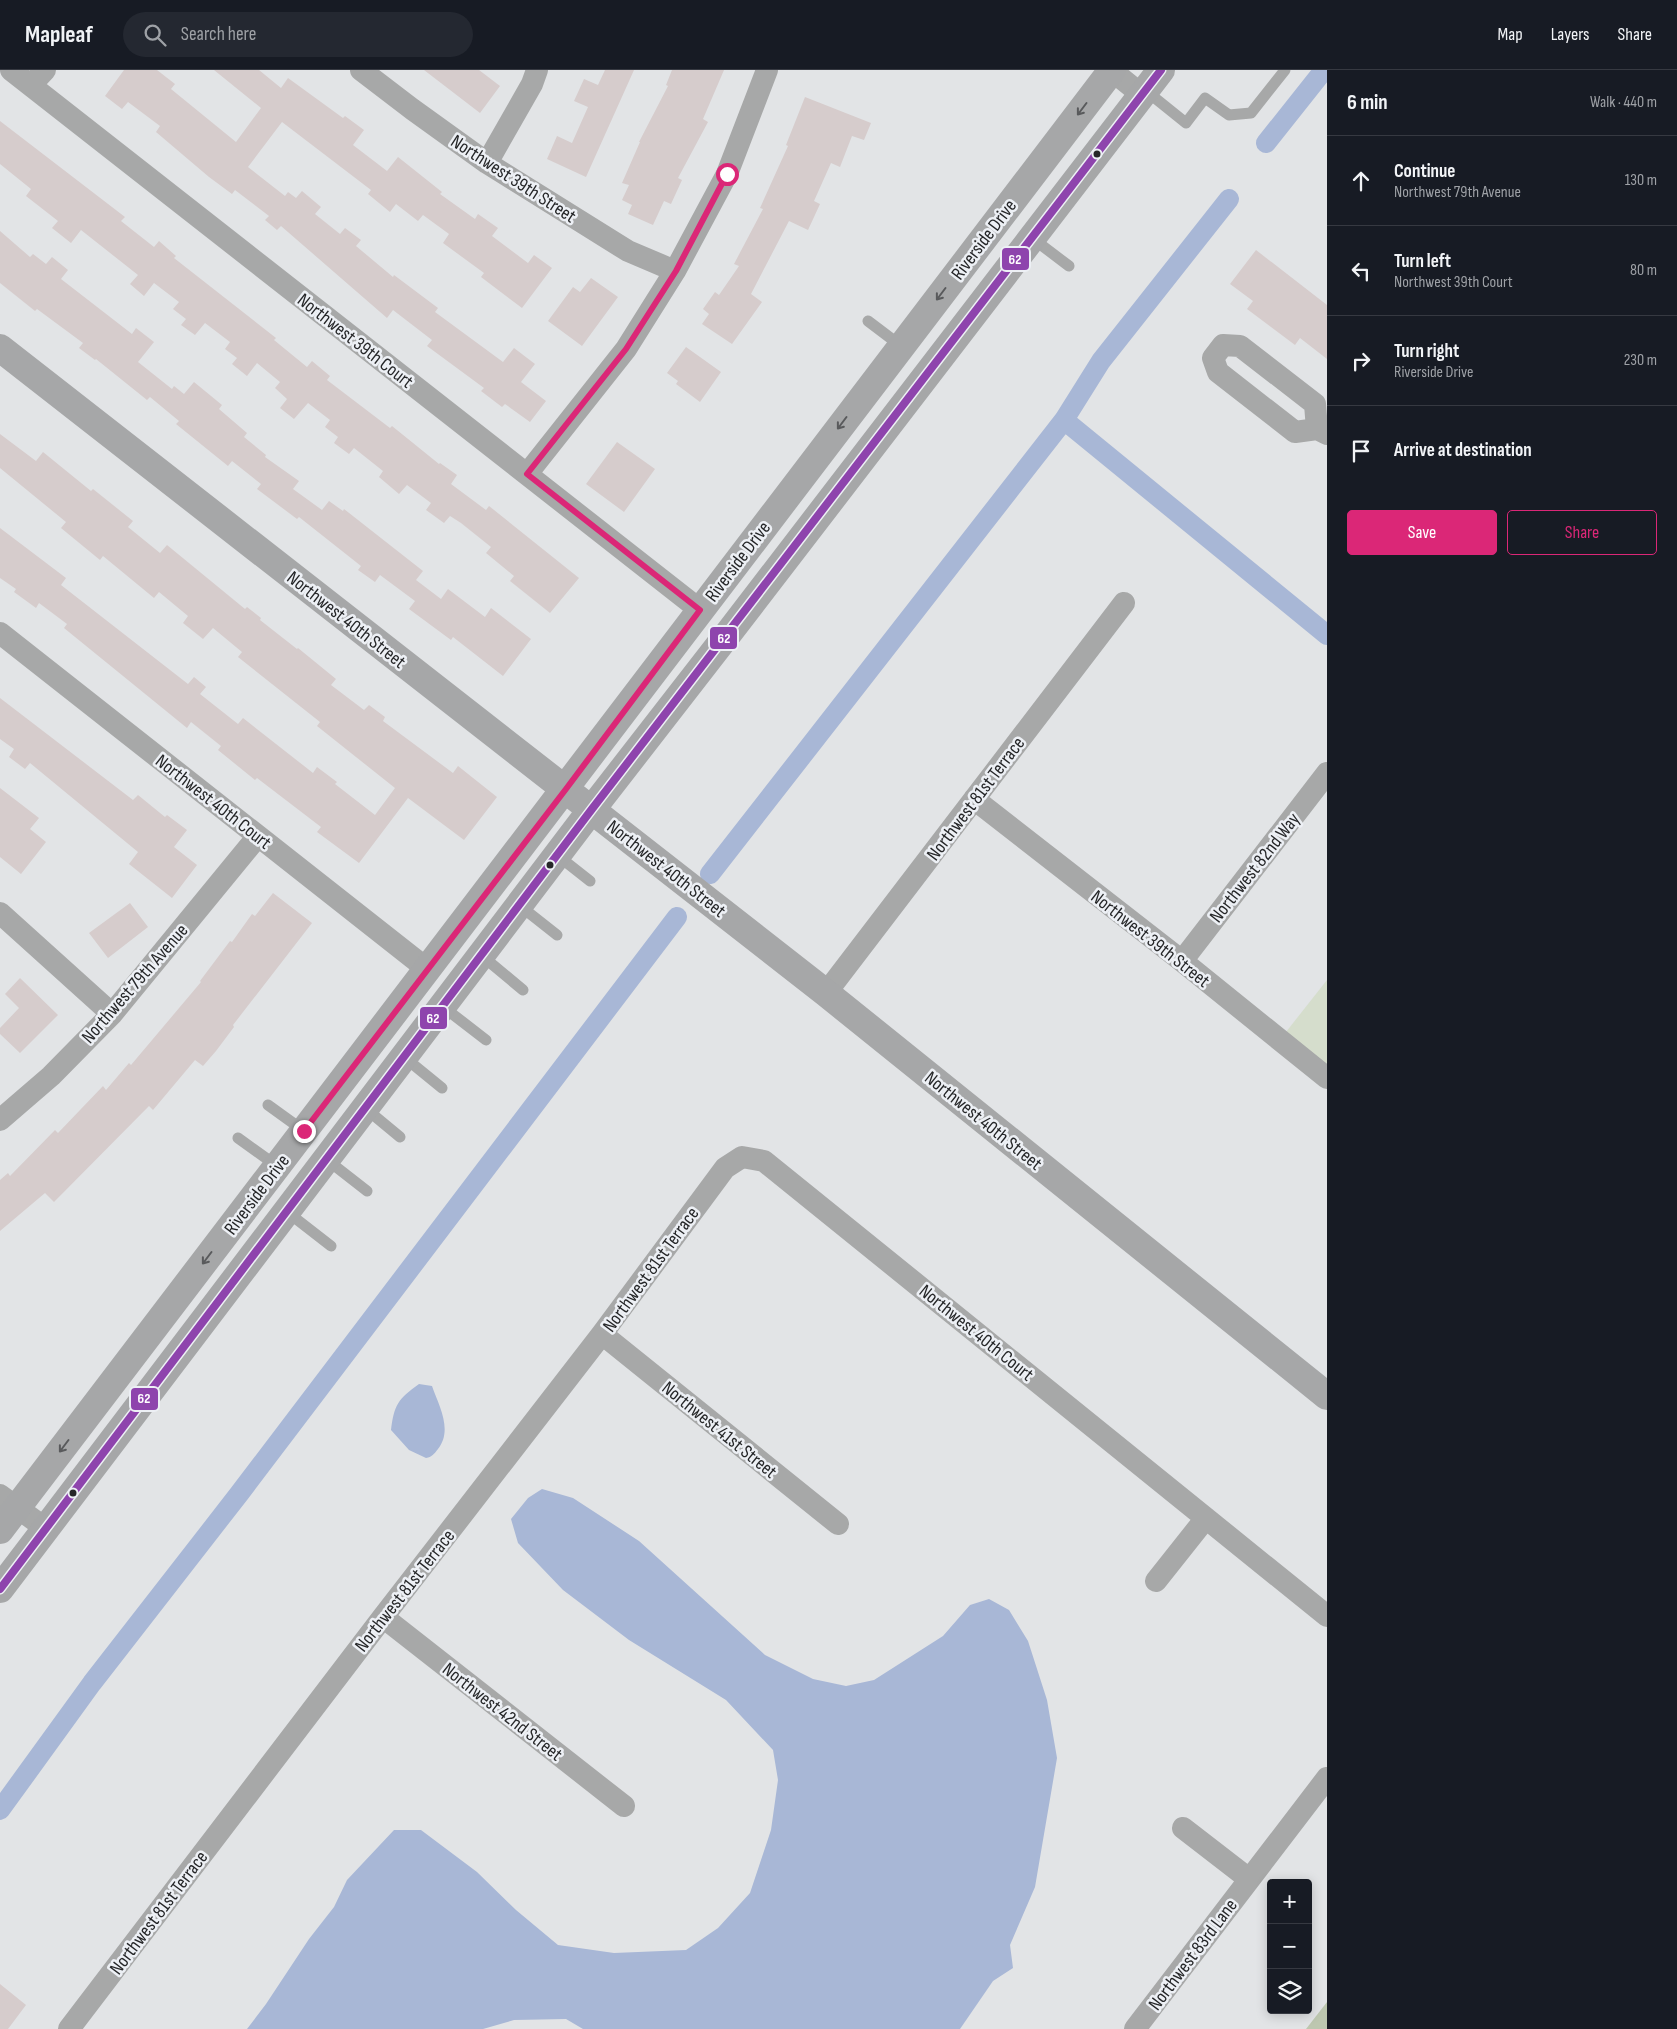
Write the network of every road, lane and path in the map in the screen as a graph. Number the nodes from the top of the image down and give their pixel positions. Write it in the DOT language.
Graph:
graph roads {
  1 [pos="12,70"];
  2 [pos="361,70"];
  3 [pos="537,70"];
  4 [pos="767,70"];
  5 [pos="1112,70"];
  6 [pos="1285,70"];
  7 [pos="38,78"];
  8 [pos="1149,85"];
  9 [pos="488,163"];
  10 [pos="1032,238"];
  11 [pos="1069,266"];
  12 [pos="676,271"];
  13 [pos="868,321"];
  14 [pos="901,346"];
  15 [pos="0,348"];
  16 [pos="1322,431"];
  17 [pos="527,474"];
  18 [pos="1124,602"];
  19 [pos="700,610"];
  20 [pos="0,633"];
  21 [pos="1327,773"];
  22 [pos="566,789"];
  23 [pos="974,799"];
  24 [pos="592,809"];
  25 [pos="258,836"];
  26 [pos="557,855"];
  27 [pos="590,881"];
  28 [pos="519,905"];
  29 [pos="0,913"];
  30 [pos="557,935"];
  31 [pos="481,955"];
  32 [pos="1182,961"];
  33 [pos="427,969"];
  34 [pos="523,990"];
  35 [pos="826,993"];
  36 [pos="442,1006"];
  37 [pos="112,1014"];
  38 [pos="486,1040"];
  39 [pos="404,1057"];
  40 [pos="1327,1078"];
  41 [pos="442,1088"];
  42 [pos="268,1105"];
  43 [pos="365,1108"];
  44 [pos="0,1120"];
  45 [pos="304,1131"];
  46 [pos="400,1137"];
  47 [pos="238,1138"];
  48 [pos="742,1157"];
  49 [pos="326,1159"];
  50 [pos="277,1166"];
  51 [pos="367,1191"];
  52 [pos="286,1211"];
  53 [pos="332,1246"];
  54 [pos="602,1334"];
  55 [pos="1327,1396"];
  56 [pos="9,1501"];
  57 [pos="1206,1518"];
  58 [pos="838,1524"];
  59 [pos="45,1528"];
  60 [pos="0,1530"];
  61 [pos="1156,1582"];
  62 [pos="0,1589"];
  63 [pos="1327,1616"];
  64 [pos="383,1617"];
  65 [pos="1327,1778"];
  66 [pos="624,1806"];
  67 [pos="1183,1828"];
  68 [pos="1248,1879"];
  69 [pos="69,2029"];
  70 [pos="1135,2029"];
  1 -- 7 [label="street, Northwest 39th Court"];
  2 -- 9 [label="street, Northwest 39th Street"];
  3 -- 9 [label="street"];
  4 -- 12 [label="street"];
  5 -- 8 [label="street"];
  5 -- 14 [label="street, Riverside Drive, one-way"];
  6 -- 8 [label="lane"];
  7 -- 17 [label="street, Northwest 39th Court"];
  8 -- 10 [label="street, Riverside Drive"];
  9 -- 12 [label="street, Northwest 39th Street"];
  10 -- 11 [label="lane"];
  10 -- 24 [label="street, Riverside Drive"];
  12 -- 17 [label="street"];
  13 -- 14 [label="lane"];
  14 -- 19 [label="street, Riverside Drive, one-way"];
  15 -- 22 [label="street, Northwest 40th Street"];
  16 -- 16 [label="street"];
  17 -- 19 [label="street, Northwest 39th Court"];
  18 -- 23 [label="street, Northwest 81st Terrace"];
  19 -- 22 [label="street, Riverside Drive"];
  20 -- 25 [label="street, Northwest 40th Court"];
  21 -- 32 [label="street, Northwest 82nd Way"];
  22 -- 24 [label="street, Northwest 40th Street"];
  22 -- 33 [label="street, Riverside Drive"];
  23 -- 32 [label="street, Northwest 39th Street"];
  23 -- 35 [label="street, Northwest 81st Terrace"];
  24 -- 26 [label="street, Riverside Drive"];
  24 -- 35 [label="street, Northwest 40th Street"];
  25 -- 33 [label="street, Northwest 40th Court"];
  25 -- 37 [label="street, Northwest 79th Avenue"];
  26 -- 27 [label="lane"];
  26 -- 28 [label="street, Riverside Drive"];
  28 -- 30 [label="lane"];
  28 -- 31 [label="street, Riverside Drive"];
  29 -- 37 [label="street"];
  31 -- 34 [label="lane"];
  31 -- 36 [label="street, Riverside Drive"];
  32 -- 40 [label="street, Northwest 39th Street"];
  33 -- 45 [label="street, Riverside Drive"];
  35 -- 55 [label="street, Northwest 40th Street"];
  36 -- 38 [label="lane"];
  36 -- 39 [label="street, Riverside Drive"];
  37 -- 44 [label="street, Northwest 79th Avenue"];
  39 -- 41 [label="lane"];
  39 -- 43 [label="street, Riverside Drive"];
  42 -- 45 [label="lane"];
  43 -- 46 [label="lane"];
  43 -- 49 [label="street, Riverside Drive"];
  45 -- 50 [label="street, Riverside Drive"];
  47 -- 50 [label="lane"];
  48 -- 54 [label="street, Northwest 81st Terrace"];
  48 -- 57 [label="street, Northwest 40th Court"];
  49 -- 51 [label="lane"];
  49 -- 52 [label="street, Riverside Drive"];
  50 -- 56 [label="street, Riverside Drive, one-way"];
  52 -- 53 [label="lane"];
  52 -- 59 [label="street, Riverside Drive"];
  54 -- 58 [label="street, Northwest 41st Street"];
  54 -- 64 [label="street, Northwest 81st Terrace"];
  56 -- 59 [label="street"];
  56 -- 60 [label="street, Riverside Drive"];
  57 -- 61 [label="street"];
  57 -- 63 [label="street, Northwest 40th Court"];
  59 -- 62 [label="street, Riverside Drive"];
  64 -- 66 [label="street, Northwest 42nd Street"];
  64 -- 69 [label="street, Northwest 81st Terrace"];
  65 -- 68 [label="street, Northwest 83rd Lane"];
  67 -- 68 [label="street, Northwest 83rd Lane"];
  68 -- 70 [label="street, Northwest 83rd Lane"];
}
